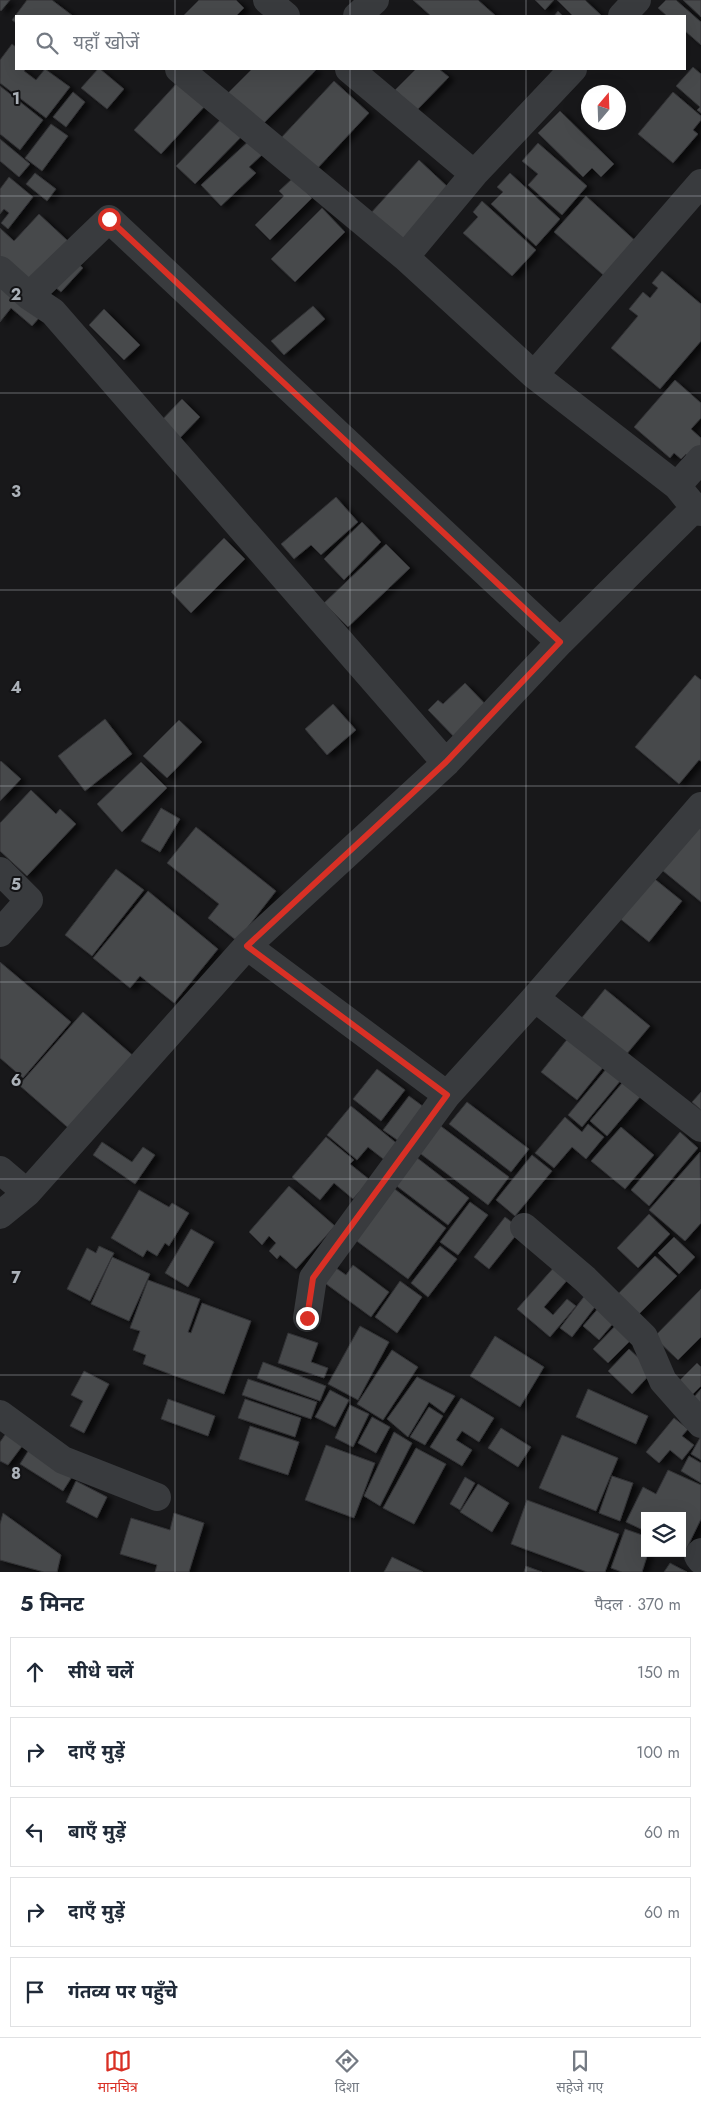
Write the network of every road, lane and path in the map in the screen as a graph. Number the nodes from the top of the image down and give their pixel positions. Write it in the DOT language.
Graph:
graph roads {
  1 [pos="267,0"];
  2 [pos="374,0"];
  3 [pos="637,0"];
  4 [pos="285,15"];
  5 [pos="358,15"];
  6 [pos="623,15"];
  7 [pos="180,70"];
  8 [pos="350,70"];
  9 [pos="572,70"];
  10 [pos="474,174"];
  11 [pos="701,183"];
  12 [pos="405,258"];
  13 [pos="0,270"];
  14 [pos="29,296"];
  15 [pos="534,375"];
  16 [pos="701,459"];
  17 [pos="678,486"];
  18 [pos="698,510"];
  19 [pos="560,642"];
  20 [pos="446,762"];
  21 [pos="701,806"];
  22 [pos="0,871"];
  23 [pos="0,933"];
  24 [pos="247,946"];
  25 [pos="535,998"];
  26 [pos="447,1095"];
  27 [pos="701,1128"];
  28 [pos="0,1170"];
  29 [pos="27,1192"];
  30 [pos="0,1215"];
  31 [pos="524,1227"];
  32 [pos="307,1318"];
  33 [pos="0,1414"];
  34 [pos="701,1424"];
  35 [pos="157,1497"];
  36 [pos="701,1552"];
  37 [pos="701,1560"];
  1 -- 4 [label="street"];
  2 -- 5 [label="street"];
  3 -- 6 [label="street"];
  7 -- 12 [label="street"];
  8 -- 10 [label="street"];
  9 -- 10 [label="street"];
  10 -- 12 [label="street"];
  11 -- 15 [label="street"];
  12 -- 15 [label="street"];
  13 -- 14 [label="street"];
  14 -- 19 [label="street"];
  14 -- 20 [label="street"];
  15 -- 17 [label="street"];
  16 -- 17 [label="street"];
  17 -- 18 [label="street"];
  18 -- 19 [label="street"];
  19 -- 20 [label="street"];
  20 -- 24 [label="street"];
  21 -- 25 [label="street"];
  22 -- 23 [label="street"];
  24 -- 26 [label="street"];
  24 -- 29 [label="street"];
  25 -- 26 [label="street"];
  25 -- 27 [label="street"];
  26 -- 32 [label="street"];
  28 -- 29 [label="street"];
  29 -- 30 [label="street"];
  31 -- 34 [label="street"];
  33 -- 35 [label="street"];
  36 -- 37 [label="street"];
}
